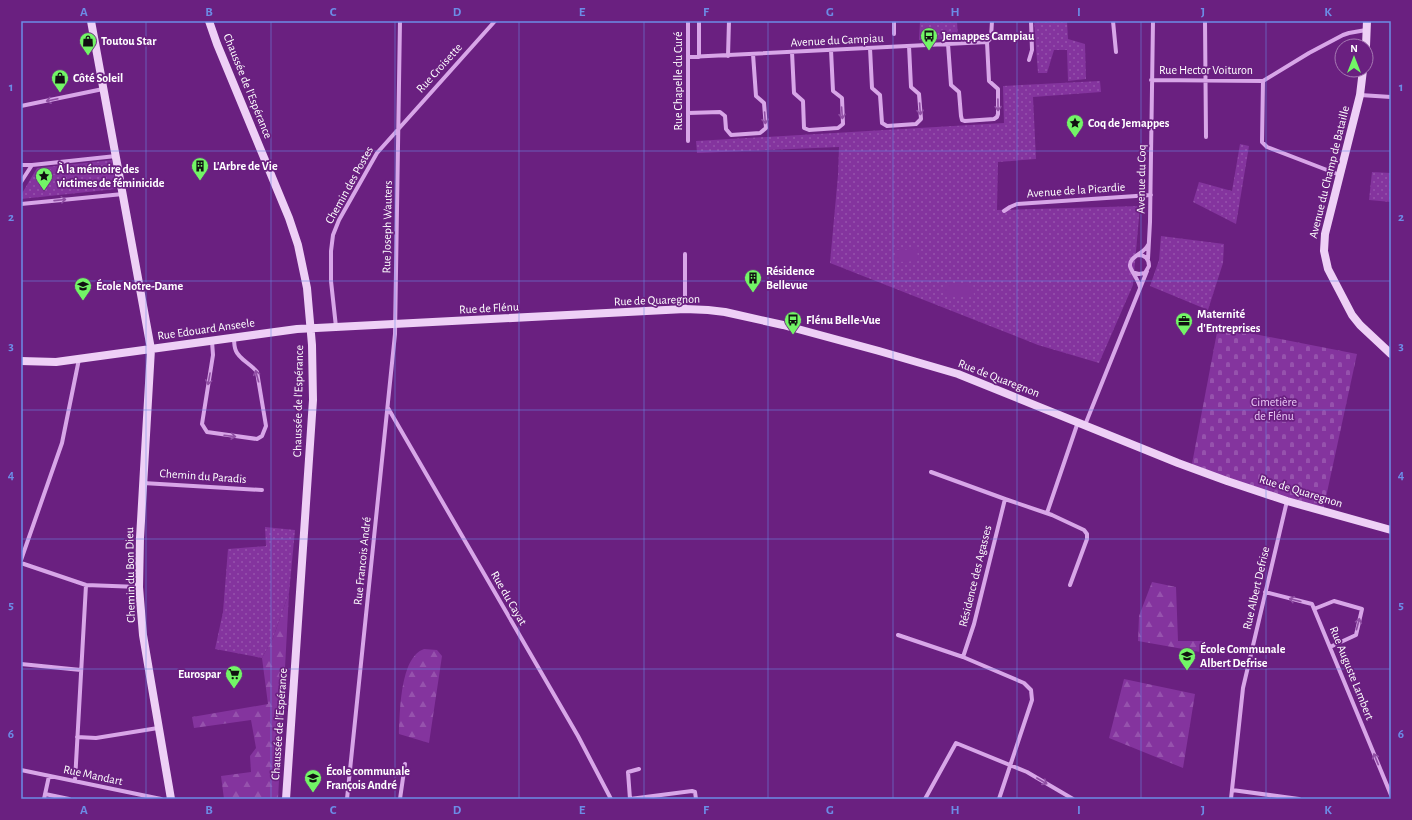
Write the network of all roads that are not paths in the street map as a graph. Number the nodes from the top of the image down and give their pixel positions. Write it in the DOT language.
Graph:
graph roads {
  1 [pos="91,21"];
  2 [pos="209,21"];
  3 [pos="400,21"];
  4 [pos="495,21"];
  5 [pos="688,21"];
  6 [pos="699,21"];
  7 [pos="729,21"];
  8 [pos="894,21"];
  9 [pos="992,21"];
  10 [pos="1031,21"];
  11 [pos="1113,21"];
  12 [pos="1152,21"];
  13 [pos="1205,21"];
  14 [pos="1367,21"];
  15 [pos="1367,30"];
  16 [pos="894,34"];
  17 [pos="1366,38"];
  18 [pos="987,42"];
  19 [pos="948,44"];
  20 [pos="909,46"];
  21 [pos="870,48"];
  22 [pos="831,50"];
  23 [pos="792,52"];
  24 [pos="1116,52"];
  25 [pos="754,54"];
  26 [pos="728,56"];
  27 [pos="688,57"];
  28 [pos="699,57"];
  29 [pos="1029,60"];
  30 [pos="1362,78"];
  31 [pos="1152,80"];
  32 [pos="1206,80"];
  33 [pos="1263,81"];
  34 [pos="104,90"];
  35 [pos="1360,95"];
  36 [pos="1391,97"];
  37 [pos="21,106"];
  38 [pos="688,113"];
  39 [pos="398,129"];
  40 [pos="1206,137"];
  41 [pos="688,141"];
  42 [pos="116,156"];
  43 [pos="32,165"];
  44 [pos="21,166"];
  45 [pos="1340,175"];
  46 [pos="21,182"];
  47 [pos="123,194"];
  48 [pos="1151,195"];
  49 [pos="21,204"];
  50 [pos="1004,211"];
  51 [pos="1150,241"];
  52 [pos="685,254"];
  53 [pos="1137,255"];
  54 [pos="1148,259"];
  55 [pos="1147,271"];
  56 [pos="1134,272"];
  57 [pos="1140,287"];
  58 [pos="685,309"];
  59 [pos="584,315"];
  60 [pos="396,325"];
  61 [pos="333,327"];
  62 [pos="234,337"];
  63 [pos="212,340"];
  64 [pos="151,349"];
  65 [pos="1391,354"];
  66 [pos="79,359"];
  67 [pos="21,361"];
  68 [pos="388,408"];
  69 [pos="1082,424"];
  70 [pos="931,472"];
  71 [pos="143,483"];
  72 [pos="262,490"];
  73 [pos="1005,498"];
  74 [pos="1287,500"];
  75 [pos="1047,513"];
  76 [pos="1391,530"];
  77 [pos="21,560"];
  78 [pos="21,563"];
  79 [pos="86,585"];
  80 [pos="1070,585"];
  81 [pos="139,587"];
  82 [pos="1265,592"];
  83 [pos="1314,609"];
  84 [pos="898,635"];
  85 [pos="1330,647"];
  86 [pos="962,657"];
  87 [pos="21,664"];
  88 [pos="81,670"];
  89 [pos="158,728"];
  90 [pos="77,738"];
  91 [pos="405,764"];
  92 [pos="1010,766"];
  93 [pos="639,769"];
  94 [pos="21,770"];
  95 [pos="49,776"];
  96 [pos="75,781"];
  97 [pos="1232,790"];
  98 [pos="45,794"];
  99 [pos="1391,795"];
  100 [pos="44,799"];
  101 [pos="69,799"];
  102 [pos="161,799"];
  103 [pos="171,799"];
  104 [pos="286,799"];
  105 [pos="347,799"];
  106 [pos="400,799"];
  107 [pos="611,799"];
  108 [pos="630,799"];
  109 [pos="696,799"];
  110 [pos="925,799"];
  111 [pos="999,799"];
  112 [pos="1073,799"];
  113 [pos="1231,799"];
  114 [pos="1299,799"];
  1 -- 34 [label="street, Chemin du Bon Dieu"];
  2 -- 104 [label="street, Chaussée de l'Espérance"];
  3 -- 39 [label="street, Rue Joseph Wauters"];
  4 -- 39 [label="street, Rue Croisette"];
  5 -- 27 [label="street, Rue Chapelle du Curé"];
  6 -- 28 [label="street"];
  7 -- 26 [label="street"];
  8 -- 16 [label="street"];
  9 -- 18 [label="street"];
  10 -- 29 [label="street"];
  11 -- 24 [label="street"];
  12 -- 31 [label="street, Avenue du Coq"];
  13 -- 32 [label="street"];
  14 -- 15 [label="street"];
  15 -- 17 [label="street"];
  15 -- 33 [label="street, Rue Hector Voituron"];
  18 -- 19 [label="street, Avenue du Campiau"];
  18 -- 19 [label="street, one-way"];
  19 -- 20 [label="street, Avenue du Campiau"];
  20 -- 21 [label="street, Avenue du Campiau"];
  20 -- 21 [label="street, one-way"];
  21 -- 22 [label="street, Avenue du Campiau"];
  22 -- 23 [label="street, Avenue du Campiau"];
  22 -- 23 [label="street, one-way"];
  23 -- 25 [label="street, Avenue du Campiau"];
  25 -- 26 [label="street, Avenue du Campiau"];
  25 -- 38 [label="street, one-way"];
  26 -- 28 [label="street, Avenue du Campiau"];
  27 -- 28 [label="street, Avenue du Campiau"];
  27 -- 38 [label="street, Rue Chapelle du Curé"];
  30 -- 35 [label="street, Avenue du Champ de Bataille"];
  31 -- 32 [label="street, Rue Hector Voituron"];
  31 -- 48 [label="street, Avenue du Coq"];
  32 -- 33 [label="street, Rue Hector Voituron"];
  32 -- 40 [label="street"];
  33 -- 45 [label="street"];
  34 -- 37 [label="street, one-way"];
  34 -- 42 [label="street, Chemin du Bon Dieu"];
  35 -- 36 [label="street"];
  35 -- 45 [label="street, Avenue du Champ de Bataille"];
  38 -- 41 [label="street, Rue Chapelle du Curé"];
  39 -- 60 [label="street, Rue Joseph Wauters"];
  39 -- 61 [label="street, Chemin des Postes"];
  42 -- 43 [label="street"];
  42 -- 47 [label="street, Chemin du Bon Dieu"];
  43 -- 44 [label="street"];
  43 -- 46 [label="street"];
  45 -- 65 [label="street, Avenue du Champ de Bataille"];
  49 -- 47 [label="street, one-way"];
  47 -- 64 [label="street, Chemin du Bon Dieu"];
  48 -- 50 [label="street, Avenue de la Picardie"];
  48 -- 51 [label="street, Avenue du Coq"];
  51 -- 53 [label="street"];
  51 -- 54 [label="street, Avenue du Coq"];
  52 -- 58 [label="street"];
  53 -- 54 [label="street"];
  53 -- 56 [label="street"];
  54 -- 55 [label="street"];
  55 -- 56 [label="street"];
  55 -- 57 [label="street"];
  56 -- 57 [label="street"];
  57 -- 69 [label="street"];
  58 -- 59 [label="street, Rue de Quaregnon"];
  58 -- 69 [label="street, Rue de Quaregnon"];
  59 -- 60 [label="street, Rue de Flénu"];
  60 -- 61 [label="street, Rue Edouard Anseele"];
  60 -- 68 [label="street, Rue Francois André"];
  61 -- 62 [label="street, Rue Edouard Anseele"];
  62 -- 63 [label="street, Rue Edouard Anseele"];
  63 -- 62 [label="street, one-way"];
  63 -- 64 [label="street, Rue Edouard Anseele"];
  64 -- 66 [label="street, Rue Edouard Anseele"];
  64 -- 71 [label="street, Chemin du Bon Dieu"];
  66 -- 67 [label="street, Rue Edouard Anseele"];
  66 -- 77 [label="street"];
  68 -- 105 [label="street, Rue Francois André"];
  68 -- 107 [label="street, Rue du Cayat"];
  69 -- 74 [label="street, Rue de Quaregnon"];
  69 -- 75 [label="street"];
  70 -- 73 [label="street"];
  71 -- 72 [label="street, Chemin du Paradis"];
  71 -- 81 [label="street, Chemin du Bon Dieu"];
  73 -- 75 [label="street"];
  73 -- 86 [label="street, Résidence des Agasses"];
  74 -- 76 [label="street, Rue de Quaregnon"];
  74 -- 82 [label="street, Rue Albert Defrise"];
  75 -- 80 [label="street"];
  78 -- 79 [label="street"];
  79 -- 81 [label="street"];
  79 -- 88 [label="street"];
  81 -- 89 [label="street, Chemin du Bon Dieu"];
  83 -- 82 [label="street, one-way"];
  82 -- 97 [label="street, Rue Albert Defrise"];
  83 -- 85 [label="street, Rue Auguste Lambert"];
  85 -- 83 [label="street, one-way"];
  84 -- 86 [label="street"];
  99 -- 85 [label="street, Rue Auguste Lambert, one-way"];
  86 -- 92 [label="street"];
  87 -- 88 [label="street"];
  88 -- 90 [label="street"];
  89 -- 90 [label="street"];
  89 -- 103 [label="street, Chemin du Bon Dieu"];
  90 -- 96 [label="street"];
  91 -- 106 [label="street"];
  92 -- 110 [label="street"];
  92 -- 111 [label="street"];
  92 -- 112 [label="street, one-way"];
  93 -- 108 [label="street"];
  94 -- 95 [label="street, Rue Mandart"];
  95 -- 96 [label="street, Rue Mandart"];
  95 -- 98 [label="street"];
  96 -- 102 [label="street, Rue Mandart"];
  97 -- 113 [label="street, Rue Albert Defrise"];
  97 -- 114 [label="street"];
  98 -- 100 [label="street"];
  98 -- 101 [label="street"];
  108 -- 109 [label="street"];
}
